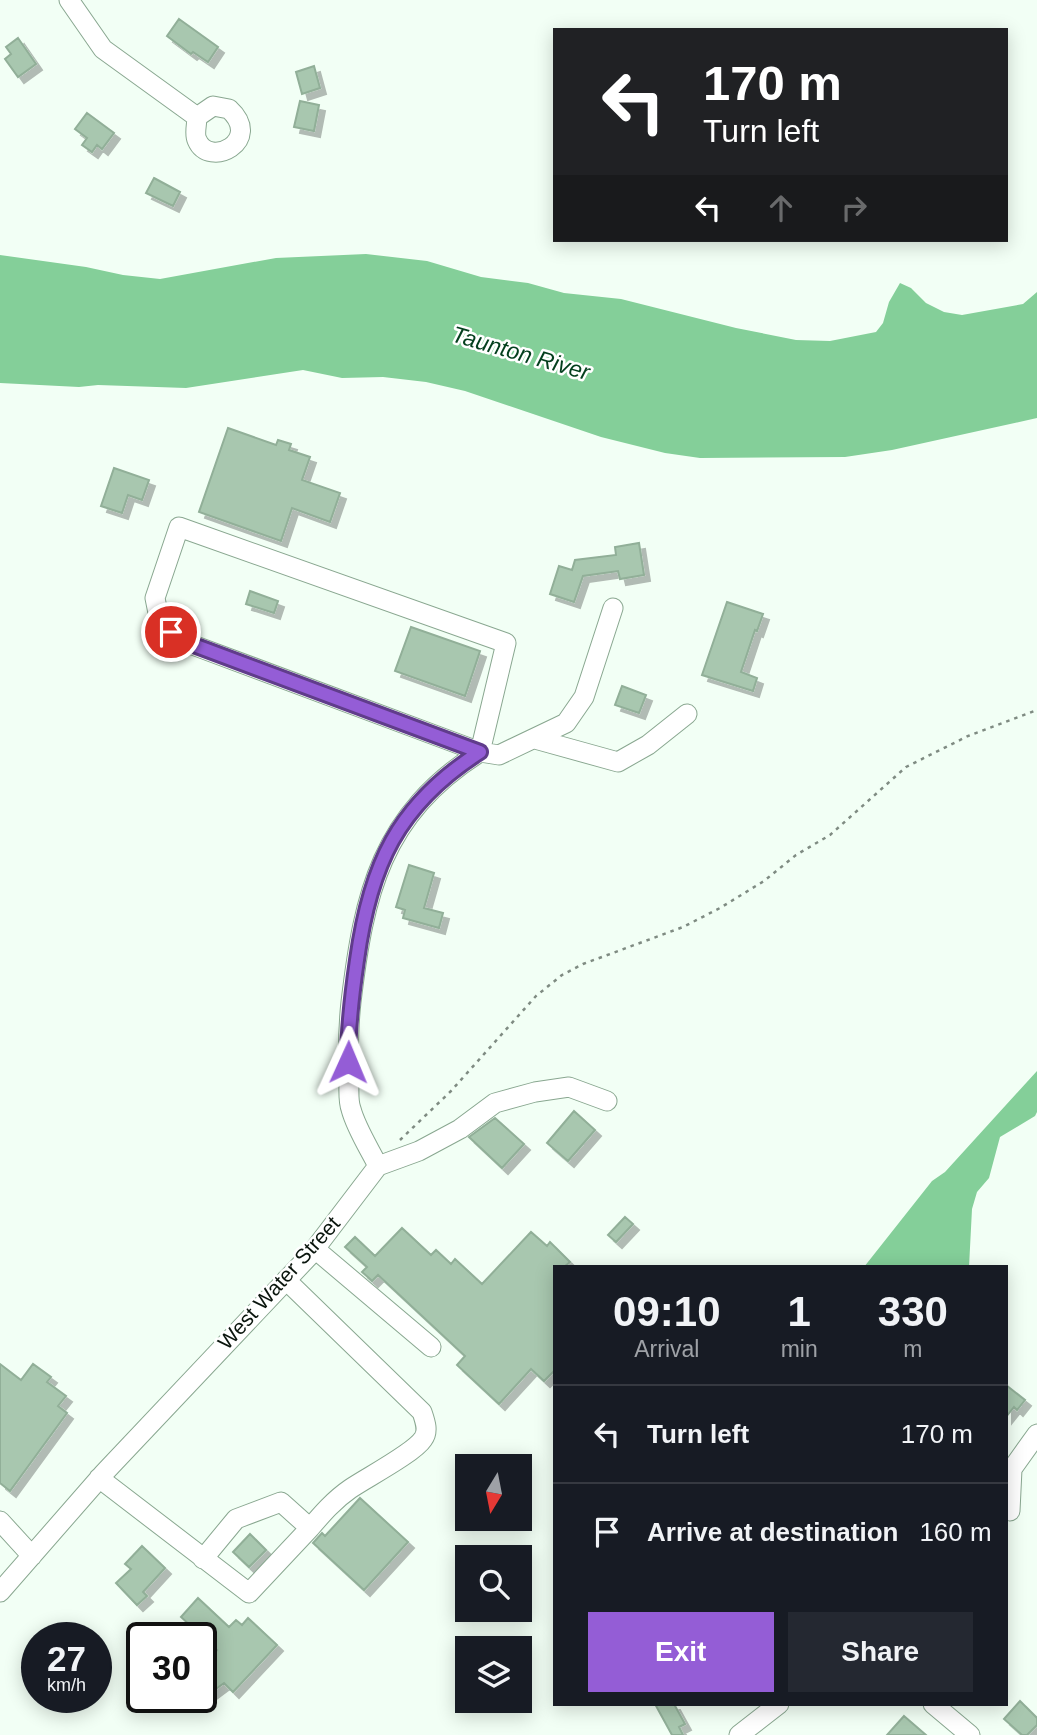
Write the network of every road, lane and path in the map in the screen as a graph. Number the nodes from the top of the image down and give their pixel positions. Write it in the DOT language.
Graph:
graph roads {
  1 [pos="69,0"];
  2 [pos="197,117"];
  3 [pos="613,608"];
  4 [pos="1037,710"];
  5 [pos="687,714"];
  6 [pos="535,739"];
  7 [pos="480,752"];
  8 [pos="607,1101"];
  9 [pos="378,1166"];
  10 [pos="314,1250"];
  11 [pos="286,1280"];
  12 [pos="430,1347"];
  13 [pos="1037,1434"];
  14 [pos="99,1478"];
  15 [pos="1010,1511"];
  16 [pos="0,1521"];
  17 [pos="310,1528"];
  18 [pos="32,1556"];
  19 [pos="203,1559"];
  20 [pos="0,1592"];
  21 [pos="776,1706"];
  22 [pos="935,1706"];
  23 [pos="739,1735"];
  24 [pos="970,1735"];
  1 -- 2 [label="street"];
  3 -- 6 [label="street"];
  4 -- 9 [label="path"];
  5 -- 6 [label="street"];
  6 -- 7 [label="street"];
  7 -- 7 [label="street"];
  7 -- 9 [label="street"];
  8 -- 9 [label="street"];
  9 -- 10 [label="street, West Water Street"];
  10 -- 11 [label="street, West Water Street"];
  10 -- 12 [label="street"];
  11 -- 14 [label="street, West Water Street"];
  11 -- 17 [label="street"];
  13 -- 15 [label="street"];
  14 -- 18 [label="street, West Water Street"];
  14 -- 19 [label="street"];
  16 -- 18 [label="street"];
  17 -- 19 [label="street"];
  17 -- 19 [label="street"];
  18 -- 20 [label="street, West Water Street"];
  21 -- 23 [label="street"];
  22 -- 24 [label="street"];
}
